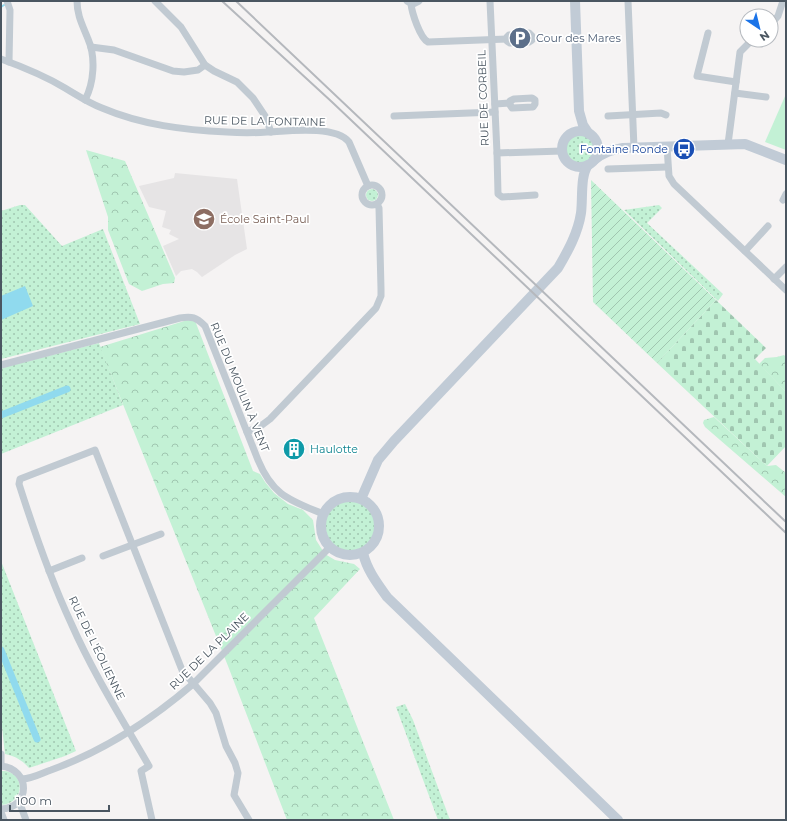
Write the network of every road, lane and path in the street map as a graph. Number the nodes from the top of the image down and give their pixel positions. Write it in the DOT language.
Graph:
graph roads {
  1 [pos="7,1"];
  2 [pos="77,1"];
  3 [pos="155,1"];
  4 [pos="419,1"];
  5 [pos="490,1"];
  6 [pos="575,1"];
  7 [pos="628,1"];
  8 [pos="783,1"];
  9 [pos="409,2"];
  10 [pos="779,13"];
  11 [pos="708,33"];
  12 [pos="507,39"];
  13 [pos="492,40"];
  14 [pos="91,47"];
  15 [pos="743,48"];
  16 [pos="1,59"];
  17 [pos="9,62"];
  18 [pos="205,65"];
  19 [pos="736,82"];
  20 [pos="735,93"];
  21 [pos="766,97"];
  22 [pos="85,100"];
  23 [pos="510,103"];
  24 [pos="494,104"];
  25 [pos="579,111"];
  26 [pos="495,112"];
  27 [pos="632,115"];
  28 [pos="666,115"];
  29 [pos="394,116"];
  30 [pos="608,116"];
  31 [pos="271,132"];
  32 [pos="571,133"];
  33 [pos="591,135"];
  34 [pos="728,144"];
  35 [pos="666,147"];
  36 [pos="629,148"];
  37 [pos="497,153"];
  38 [pos="564,155"];
  39 [pos="786,160"];
  40 [pos="591,162"];
  41 [pos="667,168"];
  42 [pos="608,169"];
  43 [pos="368,186"];
  44 [pos="535,195"];
  45 [pos="377,204"];
  46 [pos="581,215"];
  47 [pos="768,226"];
  48 [pos="745,251"];
  49 [pos="786,267"];
  50 [pos="774,279"];
  51 [pos="786,290"];
  52 [pos="1,365"];
  53 [pos="247,432"];
  54 [pos="361,499"];
  55 [pos="323,514"];
  56 [pos="161,534"];
  57 [pos="132,545"];
  58 [pos="330,547"];
  59 [pos="363,553"];
  60 [pos="103,556"];
  61 [pos="82,558"];
  62 [pos="49,571"];
  63 [pos="193,684"];
  64 [pos="130,732"];
  65 [pos="1,754"];
  66 [pos="1,766"];
  67 [pos="22,779"];
  68 [pos="19,801"];
  69 [pos="1,809"];
  70 [pos="1,812"];
  71 [pos="4,820"];
  72 [pos="26,820"];
  73 [pos="152,820"];
  74 [pos="249,820"];
  75 [pos="618,820"];
  1 -- 17 [label="street"];
  2 -- 14 [label="street"];
  3 -- 18 [label="street"];
  4 -- 9 [label="street"];
  5 -- 13 [label="street, RUE DE CORBEIL"];
  6 -- 25 [label="street"];
  7 -- 27 [label="street"];
  8 -- 10 [label="street"];
  9 -- 13 [label="street"];
  11 -- 19 [label="street"];
  12 -- 13 [label="street"];
  13 -- 24 [label="street, RUE DE CORBEIL"];
  14 -- 18 [label="street"];
  14 -- 22 [label="street"];
  15 -- 19 [label="street"];
  16 -- 17 [label="street, RUE DE LA FONTAINE"];
  17 -- 22 [label="street, RUE DE LA FONTAINE"];
  18 -- 31 [label="street"];
  19 -- 20 [label="street"];
  20 -- 21 [label="street"];
  20 -- 34 [label="street"];
  22 -- 31 [label="street, RUE DE LA FONTAINE"];
  23 -- 24 [label="street"];
  24 -- 26 [label="street, RUE DE CORBEIL"];
  25 -- 32 [label="street"];
  25 -- 33 [label="street"];
  26 -- 29 [label="street"];
  26 -- 37 [label="street, RUE DE CORBEIL"];
  27 -- 28 [label="street"];
  27 -- 30 [label="street"];
  27 -- 36 [label="street"];
  31 -- 43 [label="street, RUE DE LA FONTAINE"];
  32 -- 33 [label="street"];
  32 -- 38 [label="street"];
  33 -- 36 [label="street"];
  33 -- 40 [label="street"];
  34 -- 35 [label="street"];
  34 -- 39 [label="street"];
  35 -- 36 [label="street"];
  35 -- 41 [label="street"];
  36 -- 40 [label="street"];
  37 -- 38 [label="street, RUE DE CORBEIL"];
  37 -- 44 [label="street"];
  38 -- 40 [label="street"];
  38 -- 46 [label="street"];
  40 -- 46 [label="street"];
  41 -- 42 [label="street"];
  41 -- 48 [label="street"];
  43 -- 45 [label="street"];
  43 -- 45 [label="street"];
  45 -- 53 [label="street"];
  46 -- 54 [label="street"];
  47 -- 48 [label="street"];
  48 -- 50 [label="street"];
  49 -- 50 [label="street"];
  50 -- 51 [label="street"];
  52 -- 53 [label="street, RUE DU MOULIN À VENT"];
  53 -- 55 [label="street, RUE DU MOULIN À VENT"];
  54 -- 55 [label="street"];
  54 -- 59 [label="street"];
  55 -- 58 [label="street"];
  56 -- 57 [label="street"];
  57 -- 60 [label="street"];
  57 -- 62 [label="street, RUE DE L'ÉOLIENNE"];
  57 -- 63 [label="street, RUE DE L'ÉOLIENNE"];
  58 -- 59 [label="street"];
  58 -- 63 [label="street, RUE DE LA PLAINE"];
  59 -- 75 [label="street"];
  61 -- 62 [label="street"];
  62 -- 64 [label="street, RUE DE L'ÉOLIENNE"];
  63 -- 64 [label="street, RUE DE LA PLAINE"];
  63 -- 74 [label="street, RUE DE L'ÉOLIENNE"];
  64 -- 67 [label="street, RUE DE LA PLAINE"];
  64 -- 73 [label="street, RUE DE L'ÉOLIENNE"];
  65 -- 66 [label="street"];
  66 -- 67 [label="street"];
  67 -- 68 [label="street"];
  68 -- 69 [label="street"];
  68 -- 72 [label="street"];
  70 -- 71 [label="street"];
}
